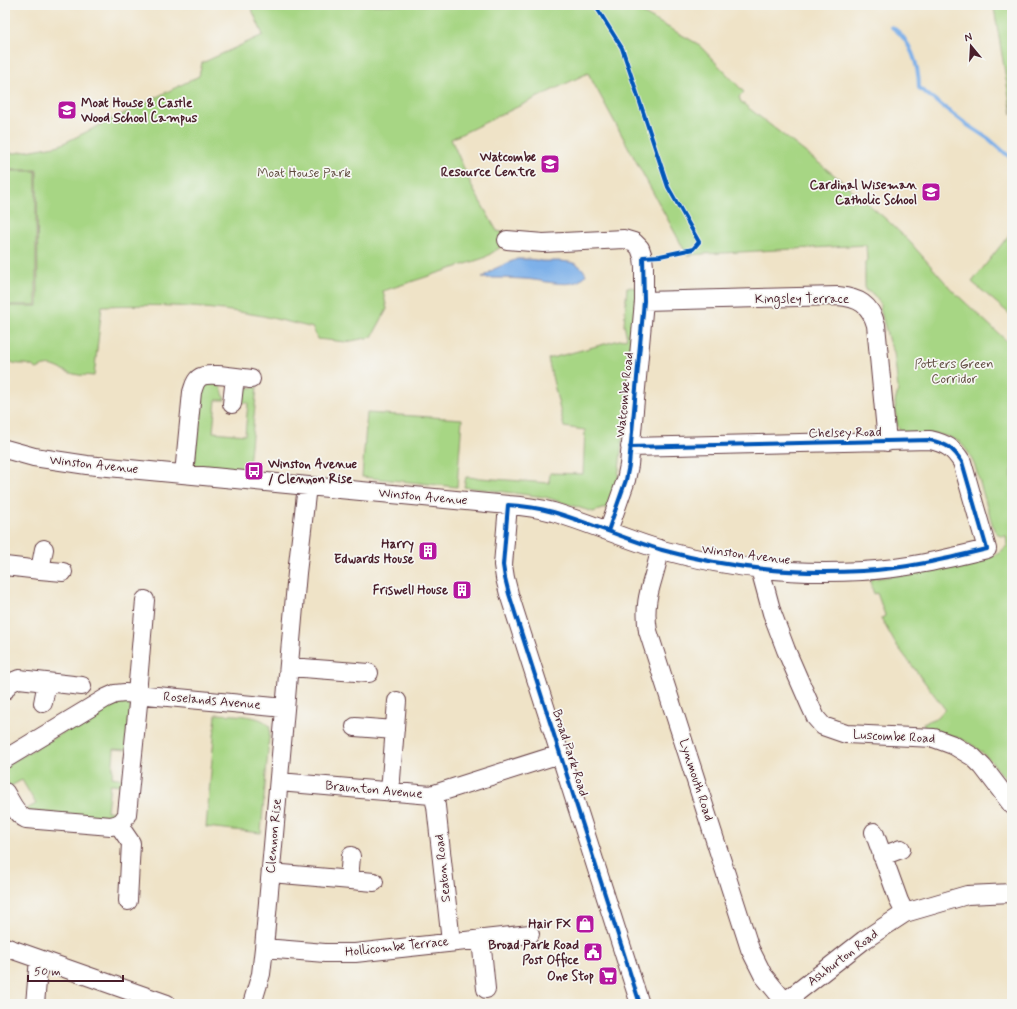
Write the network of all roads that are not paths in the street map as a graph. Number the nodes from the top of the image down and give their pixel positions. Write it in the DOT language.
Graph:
graph roads {
  1 [pos="507,240"];
  2 [pos="644,301"];
  3 [pos="232,404"];
  4 [pos="887,442"];
  5 [pos="630,447"];
  6 [pos="5,449"];
  7 [pos="184,474"];
  8 [pos="307,486"];
  9 [pos="508,505"];
  10 [pos="608,531"];
  11 [pos="44,549"];
  12 [pos="660,549"];
  13 [pos="987,549"];
  14 [pos="5,566"];
  15 [pos="760,569"];
  16 [pos="40,570"];
  17 [pos="63,572"];
  18 [pos="145,600"];
  19 [pos="290,667"];
  20 [pos="369,673"];
  21 [pos="47,682"];
  22 [pos="82,686"];
  23 [pos="5,690"];
  24 [pos="138,694"];
  25 [pos="397,701"];
  26 [pos="43,703"];
  27 [pos="285,708"];
  28 [pos="355,727"];
  29 [pos="395,730"];
  30 [pos="7,753"];
  31 [pos="560,754"];
  32 [pos="279,782"];
  33 [pos="5,792"];
  34 [pos="390,792"];
  35 [pos="433,794"];
  36 [pos="1012,805"];
  37 [pos="118,824"];
  38 [pos="874,832"];
  39 [pos="901,849"];
  40 [pos="351,856"];
  41 [pos="882,856"];
  42 [pos="271,873"];
  43 [pos="349,880"];
  44 [pos="374,882"];
  45 [pos="1012,893"];
  46 [pos="128,901"];
  47 [pos="905,913"];
  48 [pos="530,934"];
  49 [pos="481,939"];
  50 [pos="451,942"];
  51 [pos="5,947"];
  52 [pos="264,948"];
  53 [pos="39,959"];
  54 [pos="487,996"];
  55 [pos="783,1003"];
  56 [pos="35,1004"];
  57 [pos="167,1004"];
  58 [pos="252,1004"];
  59 [pos="640,1004"];
  1 -- 2 [label="street, Watcombe Road"];
  2 -- 4 [label="street, Kingsley Terrace"];
  2 -- 5 [label="street, Watcombe Road"];
  3 -- 7 [label="street"];
  4 -- 5 [label="street, Chelsey Road"];
  4 -- 13 [label="street, Chelsey Road"];
  5 -- 10 [label="street, Watcombe Road"];
  6 -- 7 [label="street, Winston Avenue"];
  7 -- 8 [label="street, Winston Avenue"];
  8 -- 9 [label="street, Winston Avenue"];
  8 -- 19 [label="street, Clennon Rise"];
  9 -- 10 [label="street, Winston Avenue"];
  9 -- 31 [label="street, Broad Park Road"];
  10 -- 12 [label="street, Winston Avenue"];
  11 -- 16 [label="street"];
  12 -- 15 [label="street, Winston Avenue"];
  12 -- 55 [label="street, Lynmouth Road"];
  13 -- 15 [label="street, Winston Avenue"];
  14 -- 16 [label="street"];
  15 -- 36 [label="street, Luscombe Road"];
  16 -- 17 [label="street"];
  18 -- 24 [label="street"];
  19 -- 20 [label="street"];
  19 -- 27 [label="street, Clennon Rise"];
  21 -- 22 [label="street"];
  21 -- 23 [label="street"];
  21 -- 26 [label="street"];
  24 -- 27 [label="street, Roselands Avenue"];
  24 -- 30 [label="street, Roselands Avenue"];
  24 -- 37 [label="street"];
  25 -- 29 [label="street"];
  27 -- 32 [label="street, Clennon Rise"];
  28 -- 29 [label="street"];
  29 -- 34 [label="street"];
  31 -- 35 [label="street, Braunton Avenue"];
  31 -- 59 [label="street, Broad Park Road"];
  32 -- 34 [label="street, Braunton Avenue"];
  32 -- 42 [label="street, Clennon Rise"];
  33 -- 37 [label="street"];
  34 -- 35 [label="street, Braunton Avenue"];
  35 -- 50 [label="street, Seaton Road"];
  37 -- 46 [label="street"];
  38 -- 41 [label="street"];
  39 -- 41 [label="street"];
  40 -- 43 [label="street"];
  41 -- 47 [label="street"];
  42 -- 43 [label="street"];
  42 -- 52 [label="street, Clennon Rise"];
  43 -- 44 [label="street"];
  45 -- 47 [label="street, Ashburton Road"];
  47 -- 55 [label="street, Ashburton Road"];
  48 -- 49 [label="street, Hollicombe Terrace"];
  49 -- 50 [label="street, Hollicombe Terrace"];
  49 -- 54 [label="street"];
  50 -- 52 [label="street, Hollicombe Terrace"];
  51 -- 53 [label="street"];
  52 -- 58 [label="street, Clennon Rise"];
  53 -- 56 [label="street"];
  53 -- 57 [label="street"];
}
